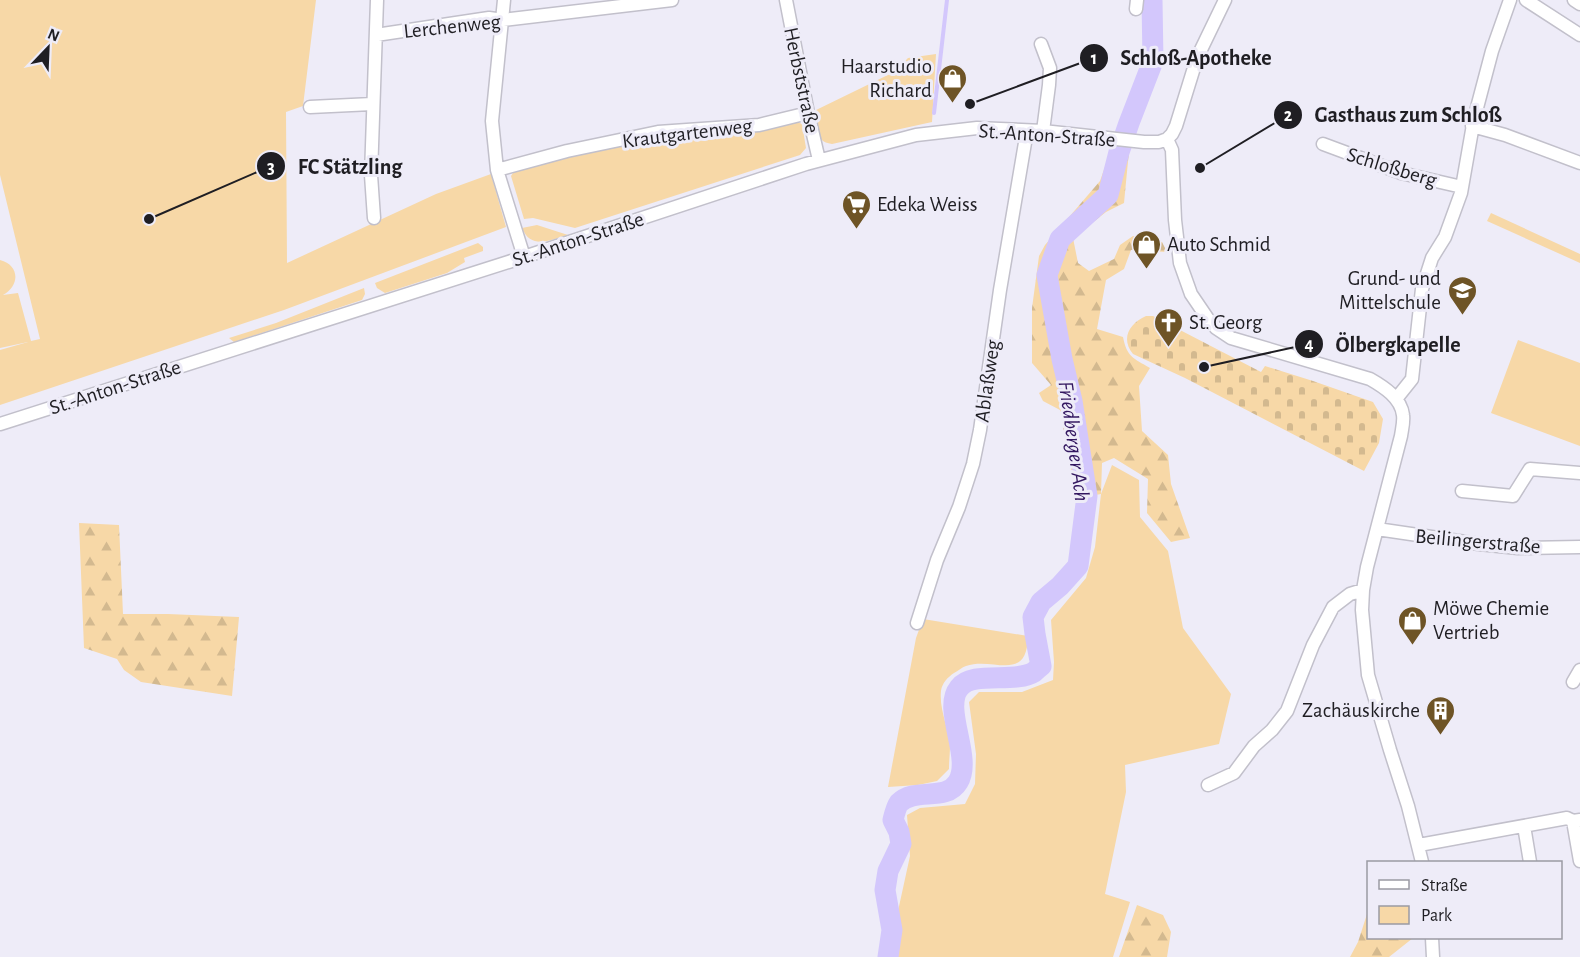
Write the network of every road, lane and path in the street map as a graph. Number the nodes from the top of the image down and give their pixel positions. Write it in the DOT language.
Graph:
graph roads {
  1 [pos="377,0"];
  2 [pos="504,0"];
  3 [pos="672,0"];
  4 [pos="786,0"];
  5 [pos="1225,0"];
  6 [pos="1510,0"];
  7 [pos="1526,0"];
  8 [pos="1574,0"];
  9 [pos="1580,4"];
  10 [pos="503,20"];
  11 [pos="1580,34"];
  12 [pos="376,35"];
  13 [pos="1041,44"];
  14 [pos="372,104"];
  15 [pos="310,107"];
  16 [pos="808,113"];
  17 [pos="1472,126"];
  18 [pos="1027,131"];
  19 [pos="1043,132"];
  20 [pos="1167,139"];
  21 [pos="1323,144"];
  22 [pos="819,160"];
  23 [pos="1580,163"];
  24 [pos="497,170"];
  25 [pos="1462,187"];
  26 [pos="374,218"];
  27 [pos="524,257"];
  28 [pos="1396,399"];
  29 [pos="0,424"];
  30 [pos="1580,473"];
  31 [pos="1462,491"];
  32 [pos="1377,529"];
  33 [pos="1580,547"];
  34 [pos="1363,590"];
  35 [pos="917,623"];
  36 [pos="1580,670"];
  37 [pos="1573,682"];
  38 [pos="1208,786"];
  39 [pos="1576,820"];
  40 [pos="1524,826"];
  41 [pos="1419,844"];
  42 [pos="1422,861"];
  43 [pos="1530,861"];
  44 [pos="1580,861"];
  45 [pos="1432,939"];
  46 [pos="1432,957"];
  1 -- 12 [label="street"];
  2 -- 10 [label="street"];
  3 -- 10 [label="street, Lerchenweg"];
  4 -- 16 [label="street, Herbststraße"];
  5 -- 20 [label="street"];
  6 -- 17 [label="street, Schloßberg"];
  7 -- 11 [label="street"];
  8 -- 9 [label="street"];
  10 -- 12 [label="street, Lerchenweg"];
  10 -- 24 [label="street"];
  12 -- 14 [label="street"];
  13 -- 19 [label="street"];
  14 -- 15 [label="street"];
  14 -- 26 [label="street"];
  16 -- 22 [label="street, Herbststraße"];
  16 -- 24 [label="street, Krautgartenweg"];
  17 -- 23 [label="street"];
  17 -- 25 [label="street, Schloßberg"];
  18 -- 19 [label="street, St.-Anton-Straße"];
  18 -- 22 [label="street, St.-Anton-Straße"];
  18 -- 35 [label="street, Ablaßweg"];
  19 -- 20 [label="street, St.-Anton-Straße"];
  20 -- 28 [label="street"];
  21 -- 25 [label="street, Schloßberg"];
  22 -- 27 [label="street, St.-Anton-Straße"];
  24 -- 27 [label="street"];
  25 -- 28 [label="street, Schloßberg"];
  27 -- 29 [label="street, St.-Anton-Straße"];
  28 -- 32 [label="street"];
  30 -- 31 [label="street"];
  32 -- 33 [label="street, Beilingerstraße"];
  32 -- 34 [label="street"];
  34 -- 38 [label="street"];
  34 -- 41 [label="street"];
  36 -- 37 [label="street"];
  39 -- 40 [label="street"];
  39 -- 44 [label="street"];
  40 -- 41 [label="street"];
  40 -- 43 [label="street"];
  41 -- 42 [label="street"];
  45 -- 46 [label="street"];
}
